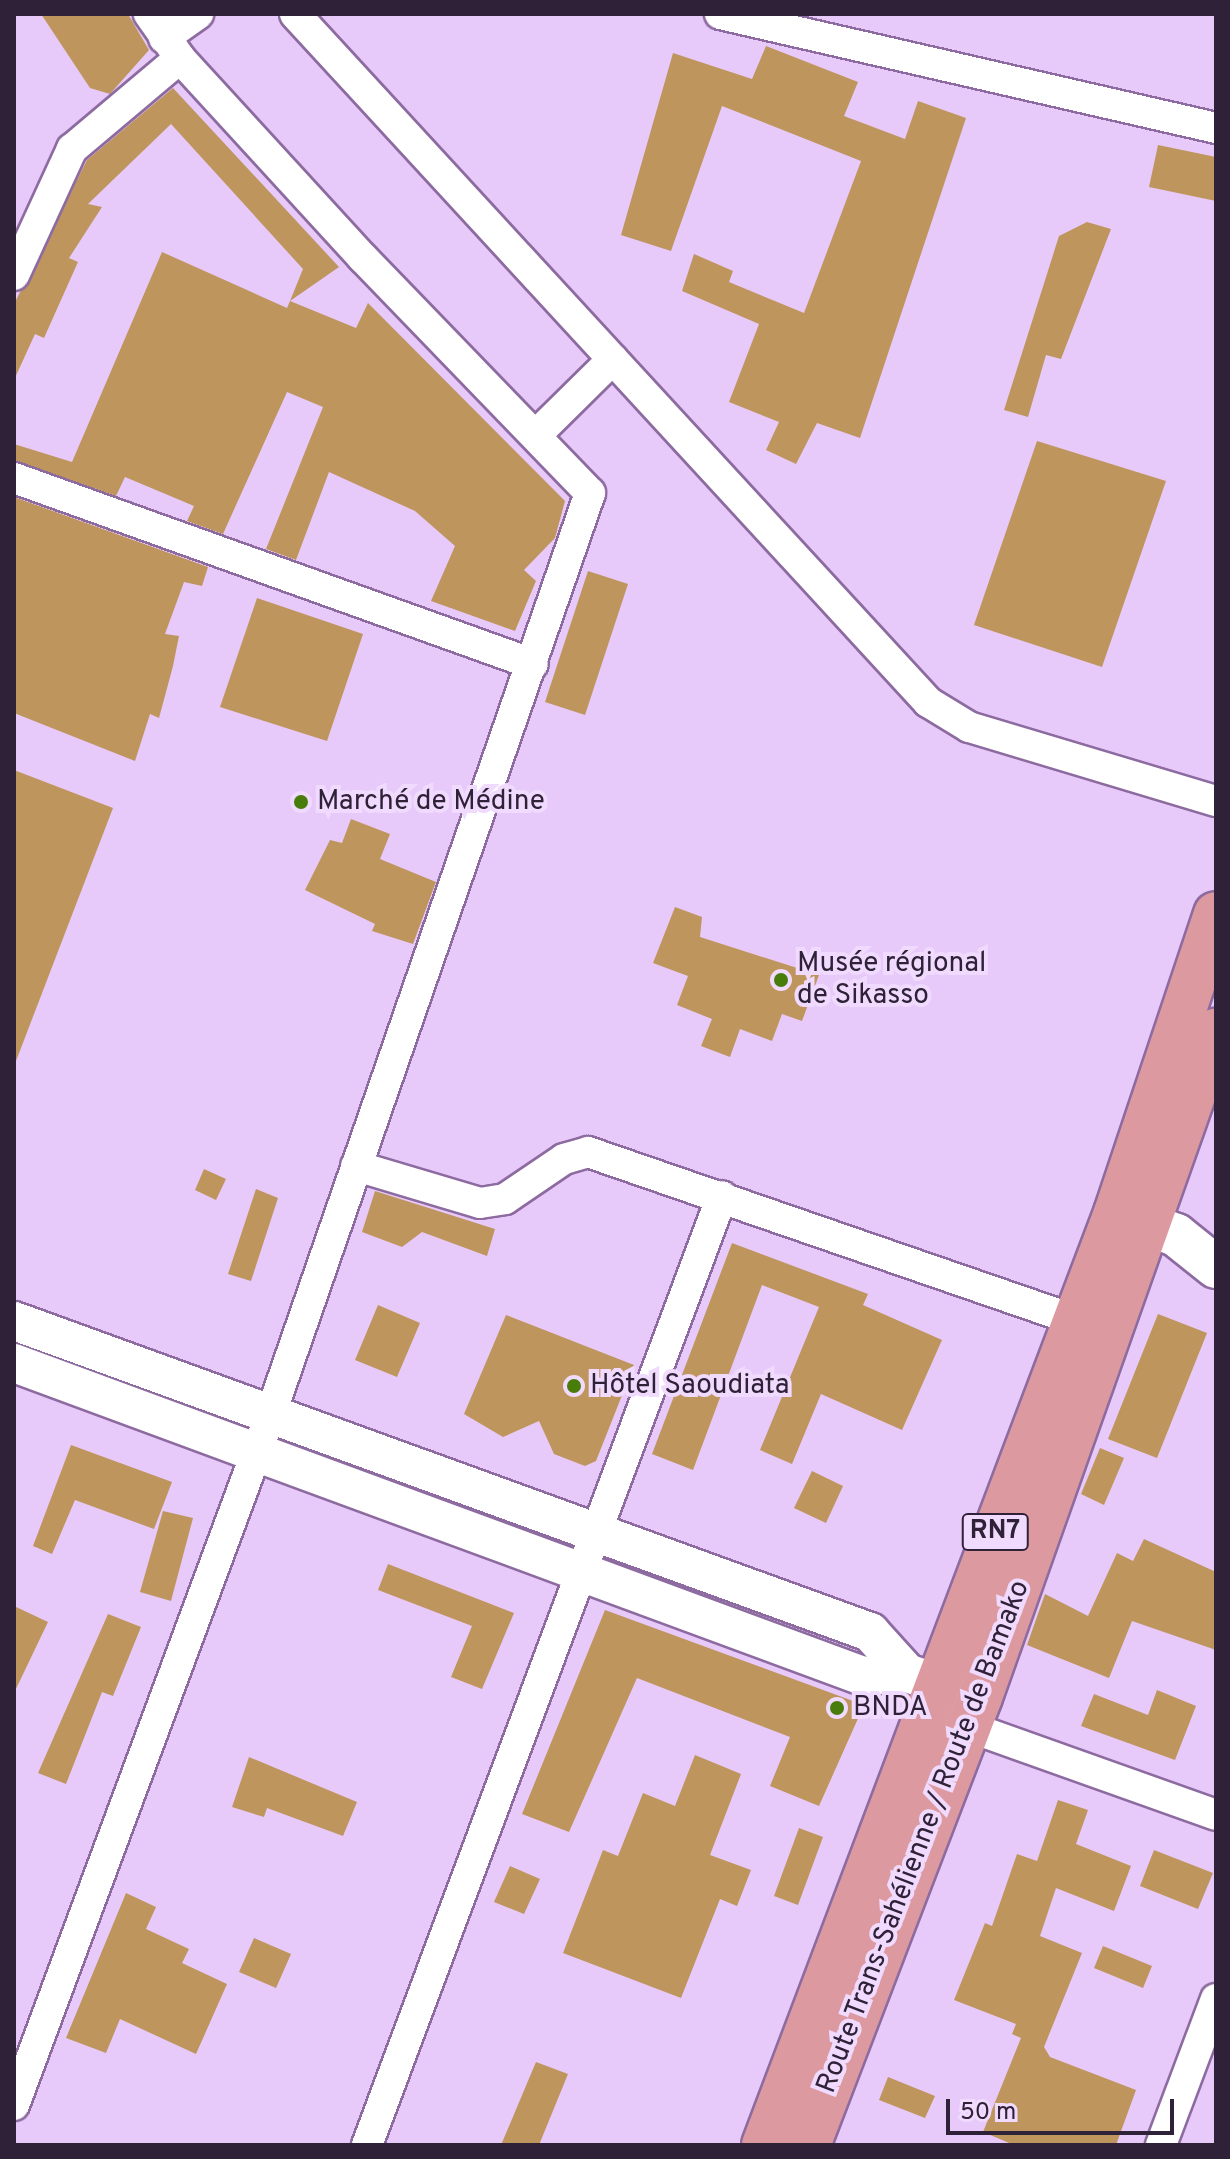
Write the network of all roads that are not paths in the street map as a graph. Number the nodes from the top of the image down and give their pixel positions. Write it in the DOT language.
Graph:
graph roads {
  1 [pos="198,14"];
  2 [pos="295,14"];
  3 [pos="720,14"];
  4 [pos="165,37"];
  5 [pos="1216,128"];
  6 [pos="14,275"];
  7 [pos="613,359"];
  8 [pos="536,435"];
  9 [pos="14,478"];
  10 [pos="533,664"];
  11 [pos="1216,801"];
  12 [pos="1216,914"];
  13 [pos="1216,1031"];
  14 [pos="356,1166"];
  15 [pos="722,1196"];
  16 [pos="1132,1218"];
  17 [pos="1216,1267"];
  18 [pos="1075,1320"];
  19 [pos="14,1321"];
  20 [pos="14,1363"];
  21 [pos="270,1416"];
  22 [pos="255,1453"];
  23 [pos="597,1535"];
  24 [pos="584,1573"];
  25 [pos="925,1689"];
  26 [pos="974,1712"];
  27 [pos="1216,1815"];
  28 [pos="1216,1999"];
  29 [pos="14,2105"];
  30 [pos="367,2145"];
  31 [pos="764,2145"];
  32 [pos="808,2145"];
  33 [pos="1161,2145"];
  1 -- 4 [label="street"];
  2 -- 7 [label="street"];
  3 -- 5 [label="street"];
  4 -- 6 [label="street"];
  4 -- 8 [label="street"];
  7 -- 8 [label="street"];
  7 -- 11 [label="street"];
  8 -- 10 [label="street"];
  9 -- 10 [label="street"];
  10 -- 14 [label="street"];
  12 -- 16 [label="highway, Route Trans-Sahélienne / Route de Bamako / RN7"];
  13 -- 16 [label="highway, Route Trans-Sahélienne / Route de Bamako / RN7"];
  14 -- 15 [label="street"];
  14 -- 21 [label="street"];
  15 -- 18 [label="street"];
  15 -- 23 [label="street"];
  16 -- 17 [label="main road"];
  16 -- 18 [label="highway, Route Trans-Sahélienne / Route de Bamako / RN7"];
  16 -- 26 [label="highway, Route Trans-Sahélienne / Route de Bamako / RN7"];
  18 -- 25 [label="highway, Route Trans-Sahélienne / Route de Bamako / RN7"];
  19 -- 21 [label="street"];
  20 -- 22 [label="street"];
  21 -- 22 [label="street"];
  21 -- 23 [label="street"];
  22 -- 24 [label="street"];
  22 -- 29 [label="street"];
  23 -- 24 [label="street"];
  23 -- 25 [label="street"];
  24 -- 25 [label="street"];
  24 -- 30 [label="street"];
  25 -- 26 [label="street"];
  25 -- 31 [label="highway, Route Trans-Sahélienne / Route de Bamako / RN7"];
  26 -- 27 [label="street"];
  26 -- 32 [label="highway, Route Trans-Sahélienne / Route de Bamako / RN7"];
  28 -- 33 [label="street"];
}
